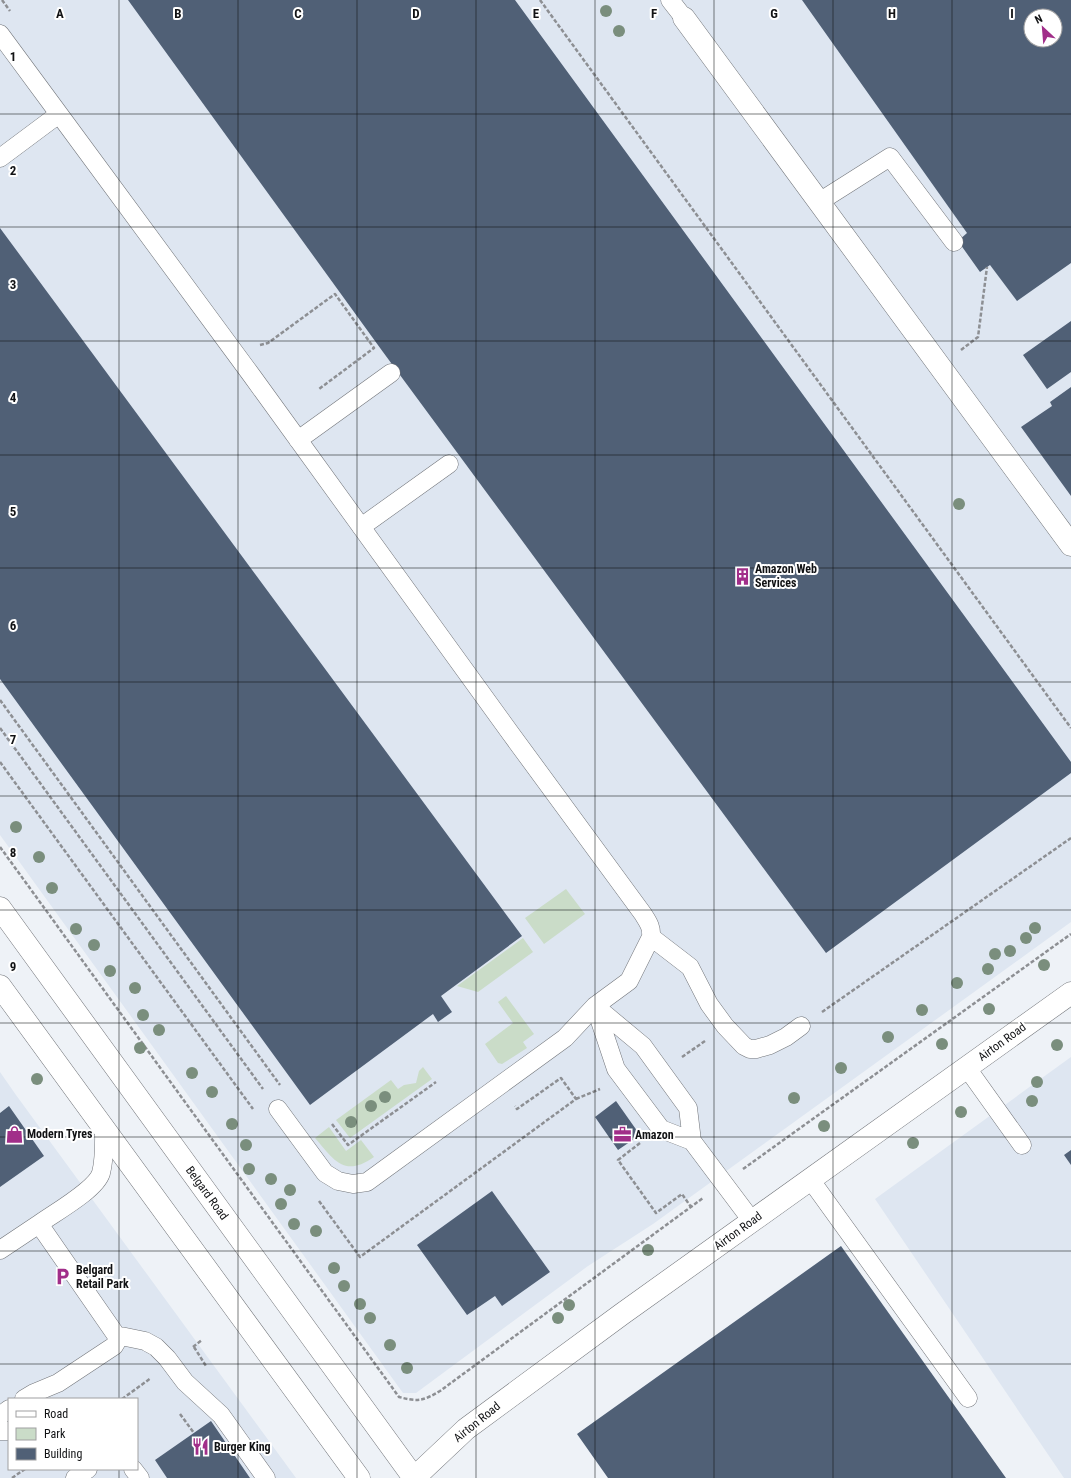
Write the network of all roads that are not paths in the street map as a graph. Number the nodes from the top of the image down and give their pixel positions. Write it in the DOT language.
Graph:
graph roads {
  1 [pos="670,0"];
  2 [pos="684,18"];
  3 [pos="0,34"];
  4 [pos="59,114"];
  5 [pos="0,158"];
  6 [pos="819,202"];
  7 [pos="954,242"];
  8 [pos="391,374"];
  9 [pos="298,440"];
  10 [pos="449,464"];
  11 [pos="361,527"];
  12 [pos="1071,545"];
  13 [pos="0,908"];
  14 [pos="651,937"];
  15 [pos="0,986"];
  16 [pos="1071,993"];
  17 [pos="595,1006"];
  18 [pos="801,1026"];
  19 [pos="967,1068"];
  20 [pos="278,1109"];
  21 [pos="104,1127"];
  22 [pos="692,1141"];
  23 [pos="1022,1145"];
  24 [pos="810,1179"];
  25 [pos="752,1221"];
  26 [pos="39,1224"];
  27 [pos="0,1250"];
  28 [pos="116,1335"];
  29 [pos="58,1383"];
  30 [pos="26,1398"];
  31 [pos="47,1398"];
  32 [pos="968,1398"];
  33 [pos="87,1470"];
  34 [pos="75,1478"];
  35 [pos="266,1478"];
  36 [pos="359,1478"];
  37 [pos="414,1478"];
  1 -- 2 [label="lane"];
  2 -- 6 [label="street"];
  3 -- 4 [label="lane"];
  4 -- 5 [label="lane"];
  4 -- 9 [label="lane"];
  6 -- 7 [label="lane"];
  6 -- 12 [label="street"];
  8 -- 9 [label="lane"];
  9 -- 11 [label="lane"];
  10 -- 11 [label="lane"];
  11 -- 14 [label="lane"];
  13 -- 37 [label="street, Belgard Road"];
  14 -- 17 [label="lane"];
  14 -- 18 [label="lane"];
  15 -- 21 [label="street"];
  16 -- 19 [label="street, Airton Road"];
  17 -- 20 [label="lane"];
  17 -- 22 [label="lane"];
  17 -- 22 [label="lane"];
  19 -- 23 [label="lane"];
  19 -- 24 [label="street, Airton Road"];
  21 -- 26 [label="lane"];
  21 -- 36 [label="street"];
  22 -- 25 [label="lane"];
  24 -- 25 [label="street, Airton Road"];
  24 -- 32 [label="lane"];
  25 -- 37 [label="street, Airton Road"];
  26 -- 27 [label="lane"];
  26 -- 28 [label="lane"];
  28 -- 29 [label="lane"];
  28 -- 35 [label="lane"];
  29 -- 30 [label="lane"];
  29 -- 31 [label="lane"];
  33 -- 34 [label="lane"];
}
